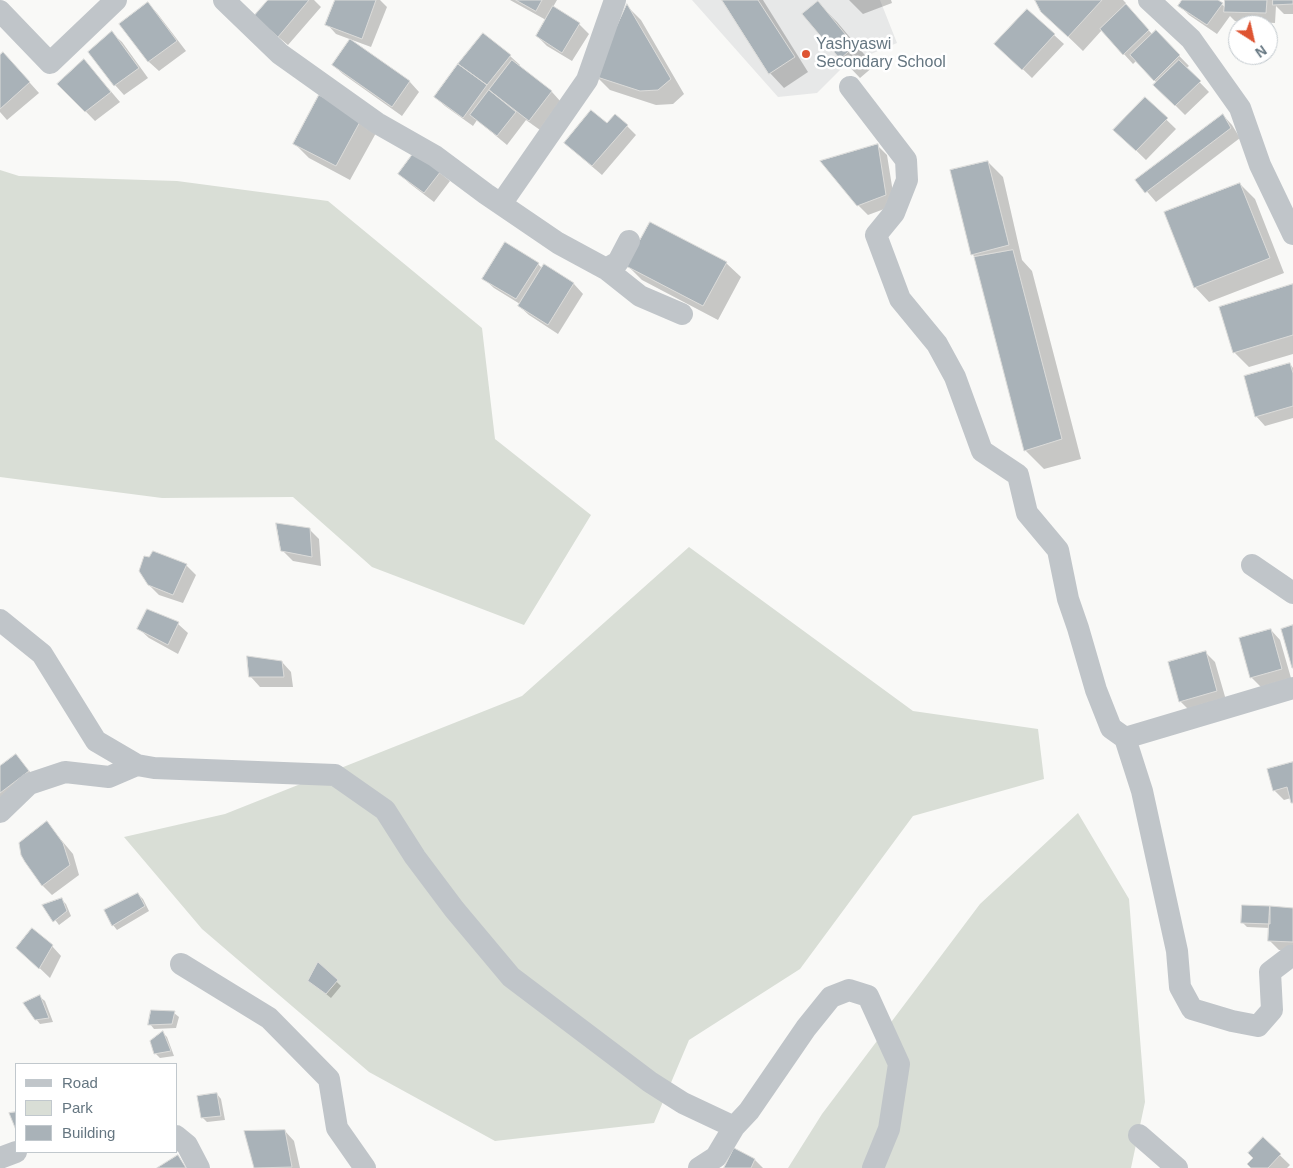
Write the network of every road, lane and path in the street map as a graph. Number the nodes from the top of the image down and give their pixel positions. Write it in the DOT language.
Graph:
graph roads {
  1 [pos="116,0"];
  2 [pos="224,0"];
  3 [pos="615,0"];
  4 [pos="1149,0"];
  5 [pos="0,12"];
  6 [pos="850,87"];
  7 [pos="501,204"];
  8 [pos="1293,234"];
  9 [pos="629,241"];
  10 [pos="606,269"];
  11 [pos="682,314"];
  12 [pos="1252,565"];
  13 [pos="1293,593"];
  14 [pos="0,620"];
  15 [pos="1293,688"];
  16 [pos="1125,738"];
  17 [pos="137,765"];
  18 [pos="0,812"];
  19 [pos="1293,957"];
  20 [pos="181,964"];
  21 [pos="734,1127"];
  22 [pos="1139,1134"];
  23 [pos="178,1138"];
  24 [pos="15,1152"];
  25 [pos="0,1158"];
  26 [pos="198,1168"];
  27 [pos="365,1168"];
  28 [pos="699,1168"];
  29 [pos="874,1168"];
  30 [pos="1177,1168"];
  1 -- 5 [label="street"];
  2 -- 7 [label="street"];
  3 -- 7 [label="street"];
  4 -- 8 [label="street"];
  6 -- 16 [label="street"];
  7 -- 10 [label="street"];
  9 -- 10 [label="street"];
  10 -- 11 [label="street"];
  12 -- 13 [label="street"];
  14 -- 17 [label="street"];
  15 -- 16 [label="street"];
  16 -- 19 [label="street"];
  17 -- 18 [label="street"];
  17 -- 21 [label="street"];
  20 -- 27 [label="street"];
  21 -- 28 [label="street"];
  21 -- 29 [label="street"];
  22 -- 30 [label="street"];
  23 -- 26 [label="street"];
  24 -- 25 [label="street"];
}
